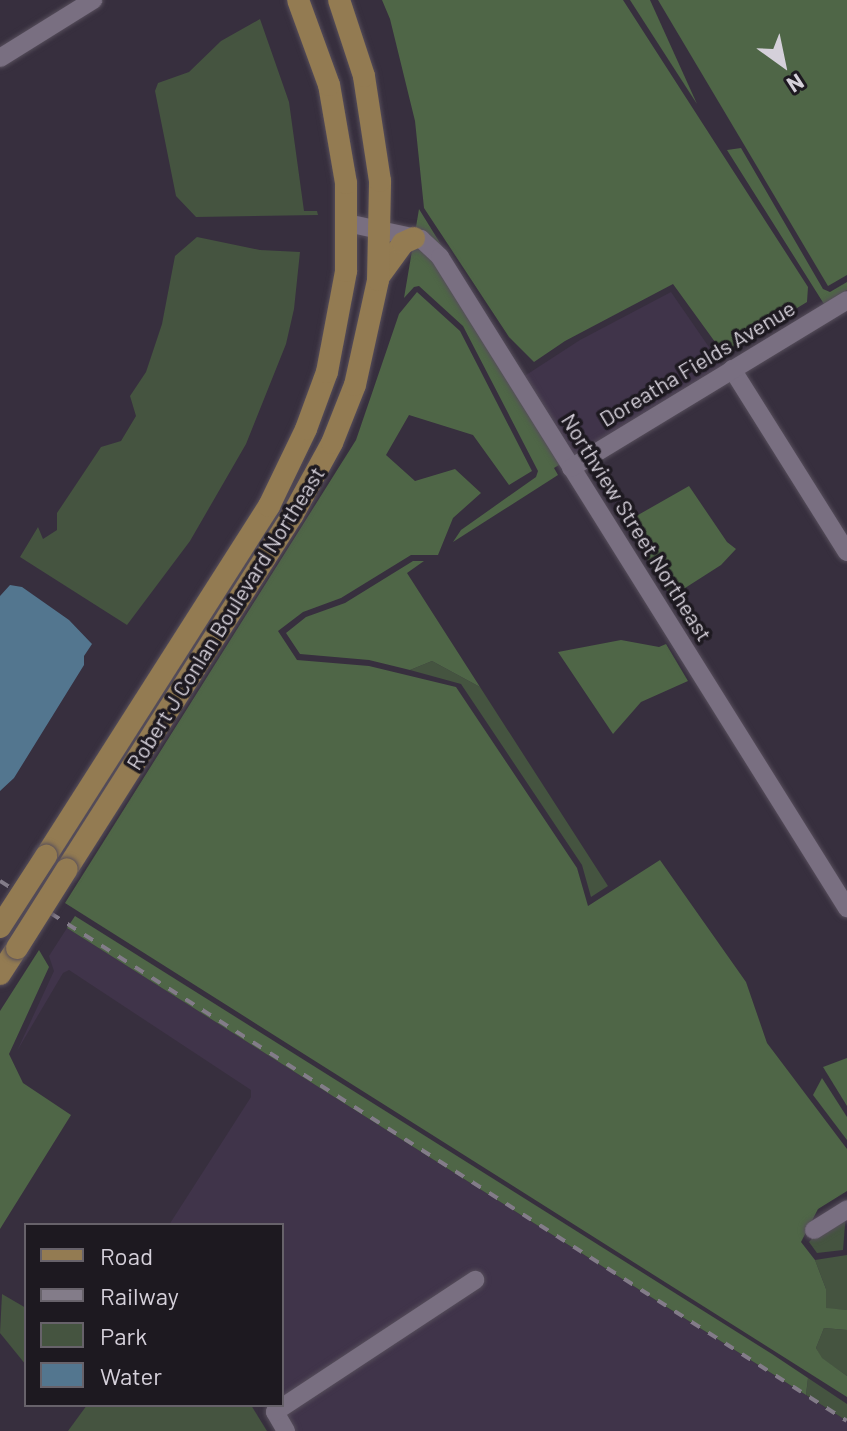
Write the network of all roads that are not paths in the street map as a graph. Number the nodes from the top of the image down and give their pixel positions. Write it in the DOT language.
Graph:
graph roads {
  1 [pos="93,0"];
  2 [pos="298,0"];
  3 [pos="339,0"];
  4 [pos="0,58"];
  5 [pos="347,223"];
  6 [pos="381,229"];
  7 [pos="414,238"];
  8 [pos="378,280"];
  9 [pos="847,300"];
  10 [pos="732,369"];
  11 [pos="571,468"];
  12 [pos="847,552"];
  13 [pos="847,908"];
  14 [pos="0,927"];
  15 [pos="0,974"];
  16 [pos="847,1209"];
  17 [pos="814,1230"];
  18 [pos="475,1280"];
  19 [pos="284,1406"];
  20 [pos="283,1407"];
  21 [pos="286,1431"];
  1 -- 4 [label="street"];
  2 -- 5 [label="main road, Robert J Conlan Boulevard Northeast"];
  3 -- 6 [label="main road, Robert J Conlan Boulevard Northeast"];
  5 -- 6 [label="street, Northview Street Northeast"];
  5 -- 14 [label="main road, Robert J Conlan Boulevard Northeast, bridge"];
  6 -- 7 [label="street, Northview Street Northeast"];
  6 -- 8 [label="main road, Robert J Conlan Boulevard Northeast"];
  7 -- 8 [label="main road"];
  7 -- 11 [label="street, Northview Street Northeast"];
  8 -- 15 [label="main road, Robert J Conlan Boulevard Northeast, bridge"];
  9 -- 10 [label="street, Doreatha Fields Avenue"];
  10 -- 11 [label="street, Doreatha Fields Avenue"];
  10 -- 12 [label="street"];
  11 -- 13 [label="street, Northview Street Northeast"];
  16 -- 17 [label="street"];
  18 -- 19 [label="street"];
  20 -- 21 [label="street"];
}
